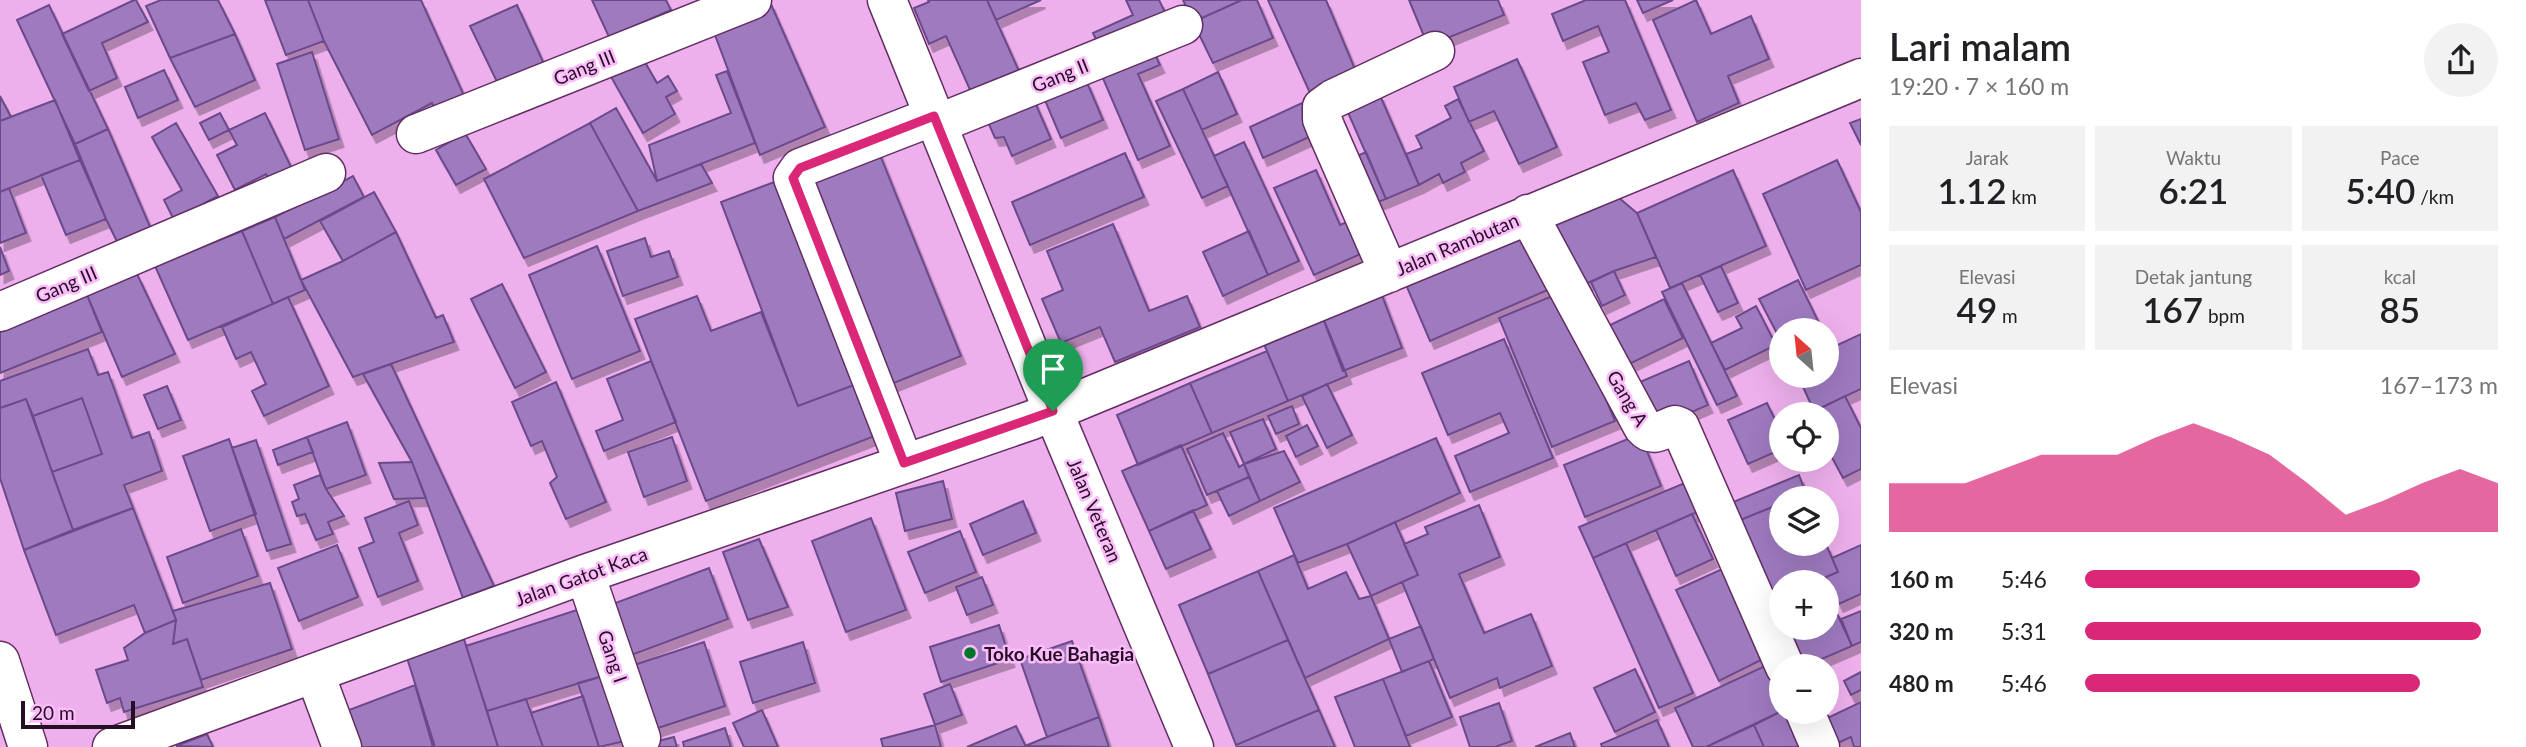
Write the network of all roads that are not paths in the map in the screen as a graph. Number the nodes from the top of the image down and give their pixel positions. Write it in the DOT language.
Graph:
graph roads {
  1 [pos="752,0"];
  2 [pos="887,0"];
  3 [pos="1183,24"];
  4 [pos="1435,51"];
  5 [pos="1861,78"];
  6 [pos="935,120"];
  7 [pos="415,134"];
  8 [pos="326,173"];
  9 [pos="1528,214"];
  10 [pos="1389,273"];
  11 [pos="0,312"];
  12 [pos="1053,411"];
  13 [pos="904,463"];
  14 [pos="585,574"];
  15 [pos="1779,654"];
  16 [pos="0,661"];
  17 [pos="315,674"];
  18 [pos="1810,724"];
  19 [pos="642,738"];
  20 [pos="28,747"];
  21 [pos="112,747"];
  22 [pos="342,747"];
  23 [pos="1194,747"];
  24 [pos="1820,747"];
  1 -- 7 [label="street, Gang III"];
  2 -- 6 [label="street, Jalan Veteran"];
  3 -- 6 [label="street, Gang II"];
  4 -- 10 [label="street"];
  5 -- 9 [label="street, Jalan Rambutan"];
  6 -- 12 [label="street, Jalan Veteran"];
  6 -- 13 [label="street, Gang II"];
  8 -- 11 [label="street, Gang III"];
  9 -- 10 [label="street, Jalan Rambutan"];
  9 -- 15 [label="street, Gang A"];
  10 -- 12 [label="street, Jalan Rambutan"];
  12 -- 13 [label="street, Jalan Gatot Kaca"];
  12 -- 23 [label="street, Jalan Veteran"];
  13 -- 14 [label="street, Jalan Gatot Kaca"];
  14 -- 17 [label="street, Jalan Gatot Kaca"];
  14 -- 19 [label="street, Gang I"];
  16 -- 20 [label="street"];
  17 -- 21 [label="street, Jalan Gatot Kaca"];
  17 -- 22 [label="street"];
  18 -- 24 [label="street"];
}
